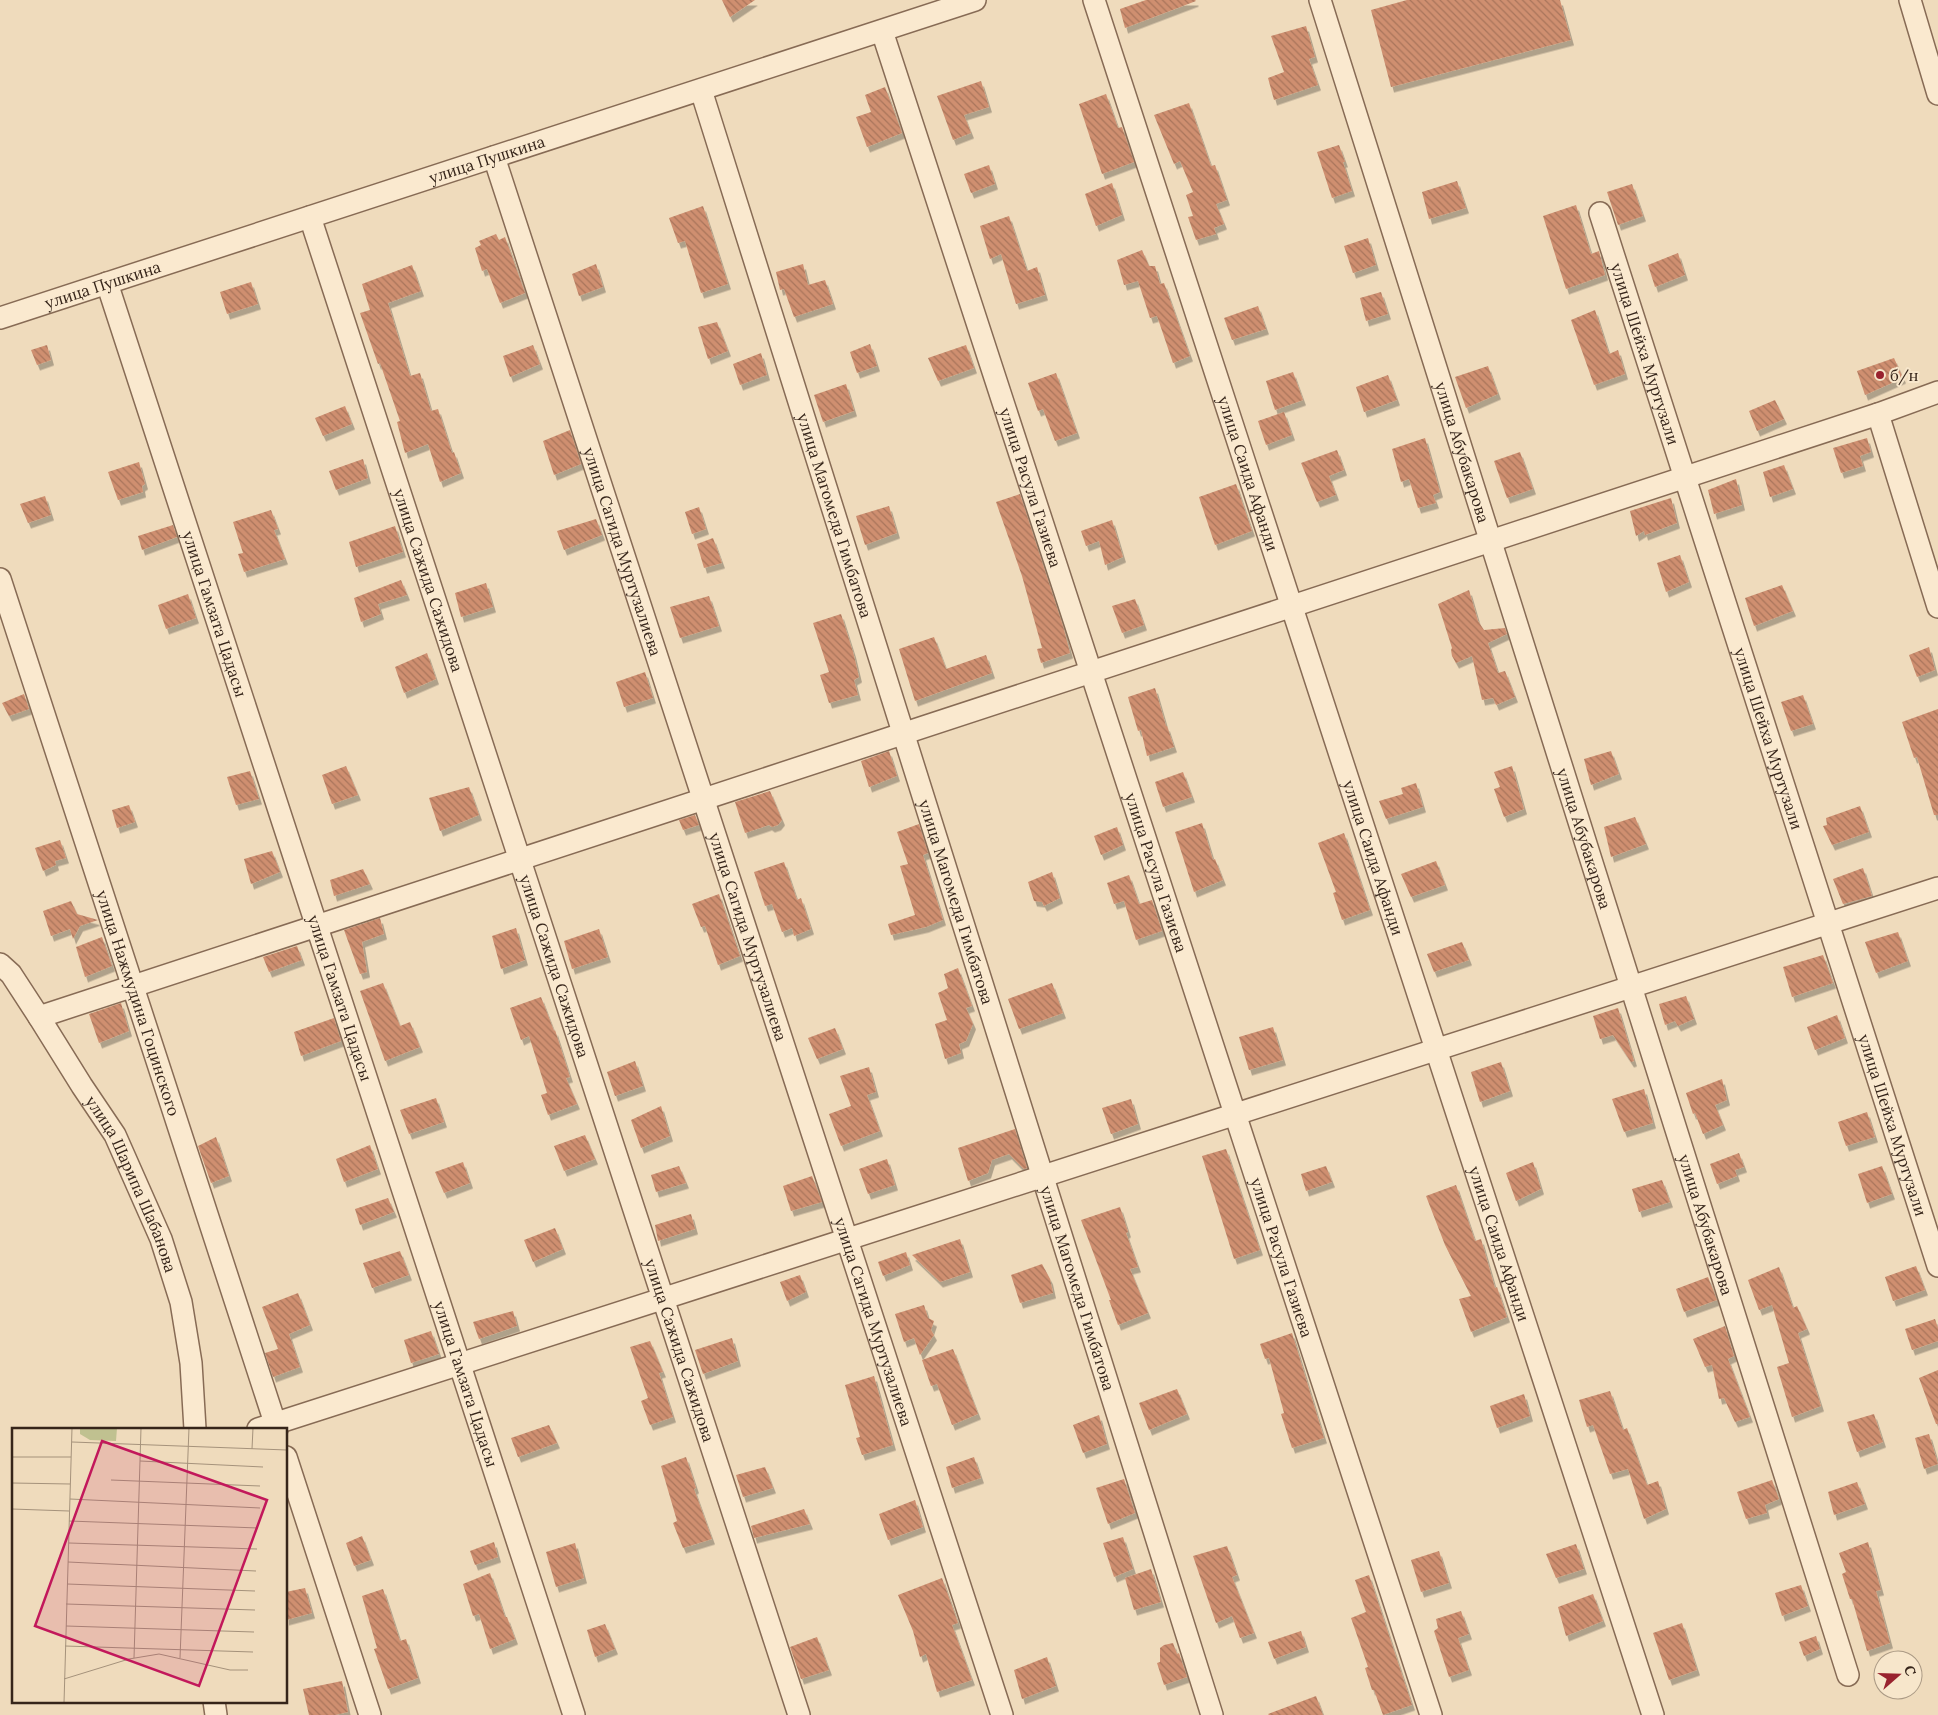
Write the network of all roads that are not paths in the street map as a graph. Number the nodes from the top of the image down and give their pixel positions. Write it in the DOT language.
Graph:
graph roads {
  1 [pos="975,0"];
  2 [pos="1094,0"];
  3 [pos="1320,0"];
  4 [pos="1910,0"];
  5 [pos="882,31"];
  6 [pos="702,90"];
  7 [pos="1938,94"];
  8 [pos="494,157"];
  9 [pos="1600,213"];
  10 [pos="310,217"];
  11 [pos="107,283"];
  12 [pos="0,318"];
  13 [pos="1938,392"];
  14 [pos="1878,414"];
  15 [pos="1685,478"];
  16 [pos="1490,541"];
  17 [pos="0,579"];
  18 [pos="1292,606"];
  19 [pos="1938,607"];
  20 [pos="1091,672"];
  21 [pos="904,734"];
  22 [pos="703,799"];
  23 [pos="520,859"];
  24 [pos="1938,888"];
  25 [pos="1828,923"];
  26 [pos="316,926"];
  27 [pos="0,964"];
  28 [pos="133,986"];
  29 [pos="1631,987"];
  30 [pos="39,1017"];
  31 [pos="1436,1049"];
  32 [pos="1235,1114"];
  33 [pos="1043,1176"];
  34 [pos="846,1240"];
  35 [pos="1938,1266"];
  36 [pos="663,1299"];
  37 [pos="459,1364"];
  38 [pos="270,1427"];
  39 [pos="195,1428"];
  40 [pos="288,1462"];
  41 [pos="1848,1675"];
  42 [pos="214,1702"];
  43 [pos="216,1715"];
  44 [pos="370,1715"];
  45 [pos="574,1715"];
  46 [pos="799,1715"];
  47 [pos="1002,1715"];
  48 [pos="1212,1715"];
  49 [pos="1431,1715"];
  50 [pos="1653,1715"];
  1 -- 5 [label="street, улица Пушкина"];
  2 -- 18 [label="street, улица Саида Афанди"];
  3 -- 16 [label="street, улица Абубакарова"];
  4 -- 7 [label="street"];
  5 -- 6 [label="street, улица Пушкина"];
  5 -- 20 [label="street, улица Расула Газиева"];
  6 -- 8 [label="street, улица Пушкина"];
  6 -- 21 [label="street, улица Магомеда Гимбатова"];
  8 -- 10 [label="street, улица Пушкина"];
  8 -- 22 [label="street, улица Сагида Муртузалиева"];
  9 -- 15 [label="street, улица Шейха Муртузали"];
  10 -- 11 [label="street, улица Пушкина"];
  10 -- 23 [label="street, улица Сажида Сажидова"];
  11 -- 12 [label="street, улица Пушкина"];
  11 -- 26 [label="street, улица Гамзата Цадасы"];
  13 -- 14 [label="street"];
  14 -- 15 [label="street"];
  14 -- 19 [label="street"];
  15 -- 16 [label="street"];
  15 -- 25 [label="street, улица Шейха Муртузали"];
  16 -- 18 [label="street"];
  16 -- 29 [label="street, улица Абубакарова"];
  17 -- 28 [label="street, улица Нажмудина Гоцинского"];
  18 -- 20 [label="street"];
  18 -- 31 [label="street, улица Саида Афанди"];
  20 -- 21 [label="street"];
  20 -- 32 [label="street, улица Расула Газиева"];
  21 -- 22 [label="street"];
  21 -- 33 [label="street, улица Магомеда Гимбатова"];
  22 -- 23 [label="street"];
  22 -- 34 [label="street, улица Сагида Муртузалиева"];
  23 -- 26 [label="street"];
  23 -- 36 [label="street, улица Сажида Сажидова"];
  24 -- 25 [label="street"];
  25 -- 29 [label="street"];
  25 -- 35 [label="street, улица Шейха Муртузали"];
  26 -- 28 [label="street"];
  26 -- 37 [label="street, улица Гамзата Цадасы"];
  27 -- 30 [label="street, улица Шарипа Шабанова"];
  28 -- 30 [label="street"];
  28 -- 38 [label="street, улица Нажмудина Гоцинского"];
  29 -- 31 [label="street"];
  29 -- 41 [label="street, улица Абубакарова"];
  30 -- 39 [label="street, улица Шарипа Шабанова"];
  31 -- 32 [label="street"];
  31 -- 50 [label="street, улица Саида Афанди"];
  32 -- 33 [label="street"];
  32 -- 49 [label="street, улица Расула Газиева"];
  33 -- 34 [label="street"];
  33 -- 48 [label="street, улица Магомеда Гимбатова"];
  34 -- 36 [label="street"];
  34 -- 47 [label="street, улица Сагида Муртузалиева"];
  36 -- 37 [label="street"];
  36 -- 46 [label="street, улица Сажида Сажидова"];
  37 -- 38 [label="street"];
  37 -- 45 [label="street, улица Гамзата Цадасы"];
  40 -- 44 [label="street"];
  42 -- 43 [label="street"];
}
